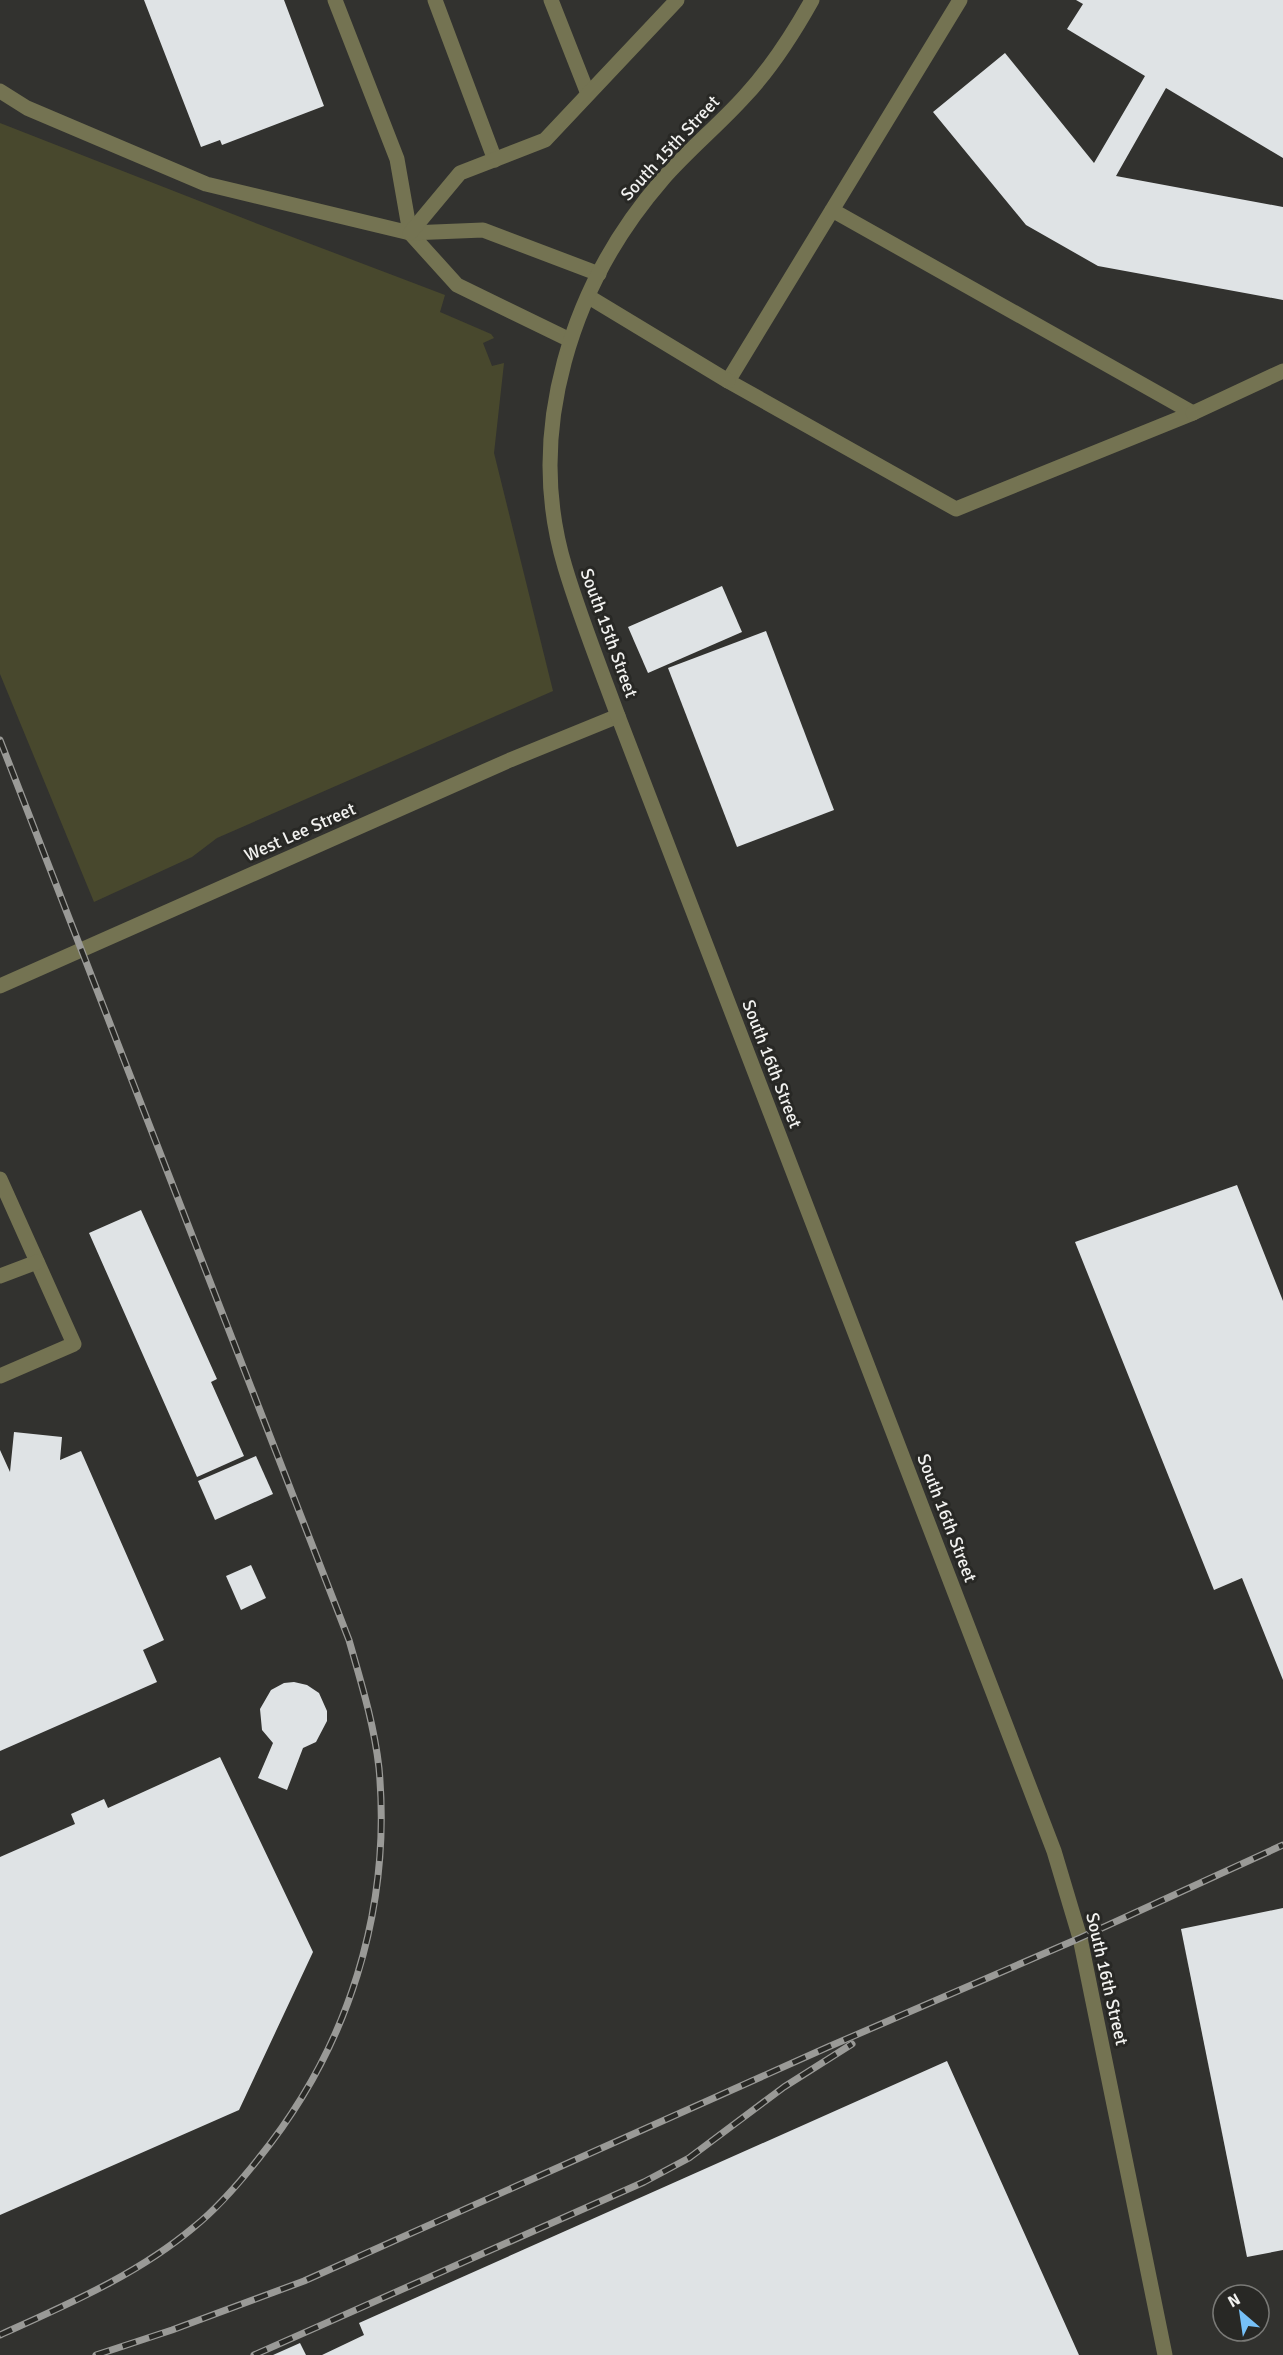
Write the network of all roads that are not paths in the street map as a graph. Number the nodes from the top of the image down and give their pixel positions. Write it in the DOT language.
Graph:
graph roads {
  1 [pos="335,0"];
  2 [pos="435,0"];
  3 [pos="551,0"];
  4 [pos="812,0"];
  5 [pos="960,0"];
  6 [pos="670,3"];
  7 [pos="0,91"];
  8 [pos="588,94"];
  9 [pos="495,160"];
  10 [pos="832,210"];
  11 [pos="411,232"];
  12 [pos="598,274"];
  13 [pos="589,297"];
  14 [pos="570,340"];
  15 [pos="1283,370"];
  16 [pos="728,381"];
  17 [pos="1193,413"];
  18 [pos="618,716"];
  19 [pos="0,986"];
  20 [pos="0,1179"];
  21 [pos="37,1262"];
  22 [pos="0,1276"];
  23 [pos="0,1376"];
  24 [pos="1165,2355"];
  1 -- 11 [label="street"];
  2 -- 9 [label="street"];
  3 -- 8 [label="street"];
  4 -- 12 [label="street, South 15th Street"];
  5 -- 10 [label="street"];
  6 -- 8 [label="street"];
  7 -- 11 [label="street"];
  8 -- 9 [label="street"];
  9 -- 11 [label="street"];
  10 -- 16 [label="street"];
  10 -- 17 [label="street"];
  11 -- 12 [label="street"];
  11 -- 14 [label="street"];
  12 -- 13 [label="street, South 15th Street"];
  13 -- 14 [label="street, South 15th Street"];
  13 -- 16 [label="street"];
  14 -- 18 [label="street, South 15th Street"];
  15 -- 17 [label="street"];
  16 -- 17 [label="street"];
  18 -- 19 [label="street, West Lee Street"];
  18 -- 24 [label="street, South 16th Street"];
  20 -- 21 [label="street"];
  21 -- 22 [label="street"];
  21 -- 23 [label="street"];
}
